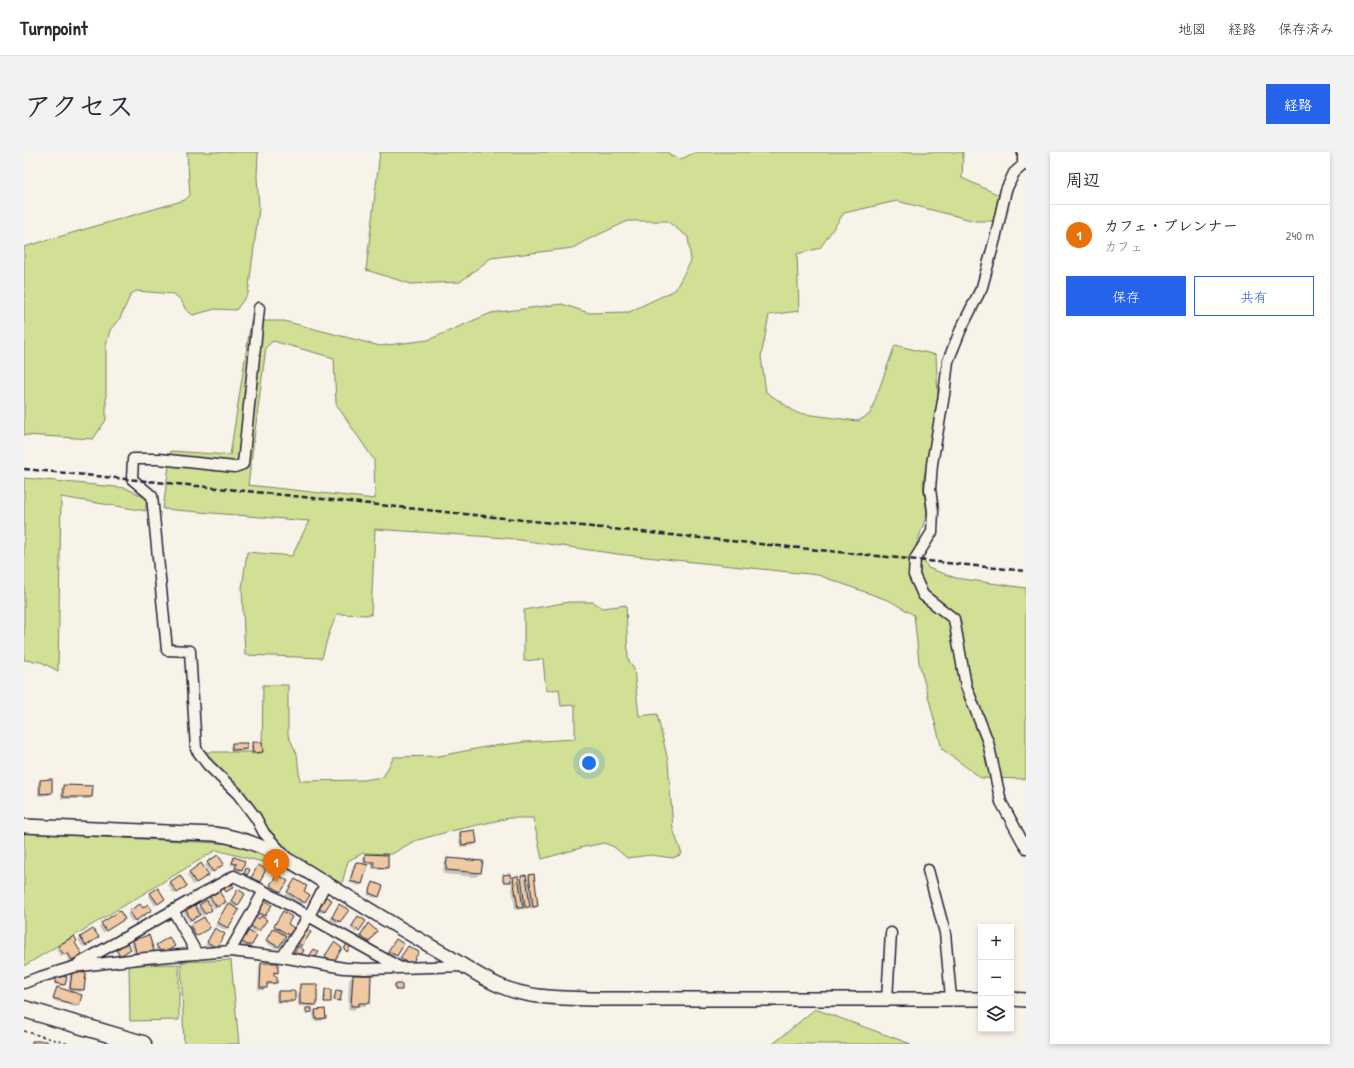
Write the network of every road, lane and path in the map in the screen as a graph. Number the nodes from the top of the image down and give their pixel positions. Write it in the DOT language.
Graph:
graph roads {
  1 [pos="1023,152"];
  2 [pos="1024,165"];
  3 [pos="259,308"];
  4 [pos="24,826"];
  5 [pos="1026,848"];
  6 [pos="287,858"];
  7 [pos="928,870"];
  8 [pos="326,883"];
  9 [pos="264,891"];
  10 [pos="173,910"];
  11 [pos="308,916"];
  12 [pos="891,933"];
  13 [pos="230,951"];
  14 [pos="198,954"];
  15 [pos="282,957"];
  16 [pos="464,966"];
  17 [pos="73,967"];
  18 [pos="399,968"];
  19 [pos="24,983"];
  20 [pos="951,998"];
  21 [pos="887,999"];
  22 [pos="978,999"];
  23 [pos="1014,999"];
  24 [pos="1026,1000"];
  25 [pos="24,1009"];
  26 [pos="24,1021"];
  27 [pos="24,1031"];
  28 [pos="69,1044"];
  29 [pos="104,1044"];
  30 [pos="143,1044"];
  1 -- 2 [label="street"];
  2 -- 5 [label="street"];
  3 -- 6 [label="street"];
  4 -- 6 [label="street"];
  6 -- 8 [label="street"];
  7 -- 20 [label="street"];
  8 -- 11 [label="street"];
  8 -- 16 [label="street"];
  9 -- 10 [label="street"];
  9 -- 11 [label="street"];
  9 -- 13 [label="street"];
  10 -- 14 [label="street"];
  10 -- 17 [label="street"];
  11 -- 15 [label="street"];
  11 -- 18 [label="street"];
  12 -- 21 [label="street"];
  13 -- 14 [label="street"];
  13 -- 15 [label="street"];
  14 -- 17 [label="street"];
  15 -- 18 [label="street"];
  16 -- 18 [label="street"];
  16 -- 21 [label="street"];
  17 -- 19 [label="street"];
  20 -- 21 [label="street"];
  20 -- 22 [label="street"];
  23 -- 24 [label="street"];
  25 -- 30 [label="main road"];
  26 -- 29 [label="main road"];
  27 -- 28 [label="path"];
}
